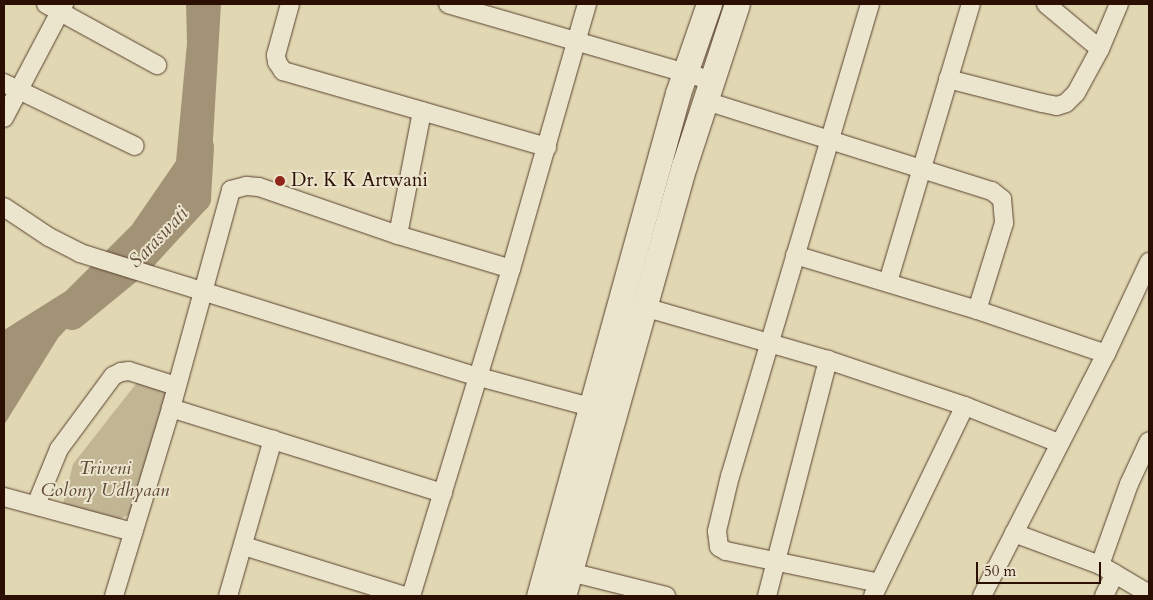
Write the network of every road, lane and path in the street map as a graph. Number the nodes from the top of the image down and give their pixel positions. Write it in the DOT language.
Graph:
graph roads {
  1 [pos="290,4"];
  2 [pos="448,4"];
  3 [pos="587,4"];
  4 [pos="709,4"];
  5 [pos="737,4"];
  6 [pos="870,4"];
  7 [pos="970,4"];
  8 [pos="1046,4"];
  9 [pos="1119,4"];
  10 [pos="56,6"];
  11 [pos="576,42"];
  12 [pos="1100,49"];
  13 [pos="157,65"];
  14 [pos="684,72"];
  15 [pos="948,78"];
  16 [pos="11,87"];
  17 [pos="710,91"];
  18 [pos="422,111"];
  19 [pos="4,118"];
  20 [pos="828,141"];
  21 [pos="135,146"];
  22 [pos="547,147"];
  23 [pos="922,168"];
  24 [pos="4,207"];
  25 [pos="398,235"];
  26 [pos="795,255"];
  27 [pos="1149,262"];
  28 [pos="511,269"];
  29 [pos="888,282"];
  30 [pos="1145,282"];
  31 [pos="203,290"];
  32 [pos="644,307"];
  33 [pos="977,310"];
  34 [pos="768,344"];
  35 [pos="1106,354"];
  36 [pos="828,360"];
  37 [pos="479,377"];
  38 [pos="176,386"];
  39 [pos="966,406"];
  40 [pos="171,408"];
  41 [pos="602,411"];
  42 [pos="272,439"];
  43 [pos="1149,441"];
  44 [pos="1059,443"];
  45 [pos="443,493"];
  46 [pos="4,497"];
  47 [pos="36,505"];
  48 [pos="133,532"];
  49 [pos="1014,533"];
  50 [pos="244,546"];
  51 [pos="776,561"];
  52 [pos="1108,569"];
  53 [pos="570,572"];
  54 [pos="876,590"];
  55 [pos="1149,594"];
  56 [pos="114,596"];
  57 [pos="228,596"];
  58 [pos="405,596"];
  59 [pos="411,596"];
  60 [pos="539,596"];
  61 [pos="563,596"];
  62 [pos="666,596"];
  63 [pos="767,596"];
  64 [pos="982,596"];
  65 [pos="1104,596"];
  1 -- 18 [label="street"];
  2 -- 11 [label="street"];
  3 -- 11 [label="street"];
  4 -- 14 [label="main road"];
  5 -- 17 [label="main road"];
  6 -- 20 [label="street"];
  7 -- 15 [label="street"];
  8 -- 12 [label="street"];
  9 -- 12 [label="street"];
  10 -- 13 [label="street"];
  10 -- 16 [label="street"];
  11 -- 14 [label="street"];
  11 -- 22 [label="street"];
  12 -- 15 [label="street"];
  14 -- 17 [label="street"];
  14 -- 41 [label="main road"];
  15 -- 23 [label="street"];
  16 -- 19 [label="street"];
  16 -- 21 [label="street"];
  17 -- 20 [label="street"];
  17 -- 32 [label="main road"];
  18 -- 22 [label="street"];
  18 -- 25 [label="street"];
  20 -- 23 [label="street"];
  20 -- 26 [label="street"];
  22 -- 28 [label="street"];
  23 -- 29 [label="street"];
  23 -- 33 [label="street"];
  24 -- 31 [label="street"];
  25 -- 28 [label="street"];
  25 -- 31 [label="street"];
  26 -- 29 [label="street"];
  26 -- 34 [label="street"];
  27 -- 30 [label="street"];
  28 -- 37 [label="street"];
  29 -- 33 [label="street"];
  30 -- 35 [label="street"];
  31 -- 37 [label="street"];
  31 -- 38 [label="street"];
  32 -- 34 [label="street"];
  32 -- 41 [label="main road"];
  33 -- 35 [label="street"];
  34 -- 36 [label="street"];
  34 -- 51 [label="street"];
  35 -- 44 [label="street"];
  36 -- 39 [label="street"];
  36 -- 51 [label="street"];
  37 -- 41 [label="street"];
  37 -- 45 [label="street"];
  38 -- 40 [label="street"];
  38 -- 47 [label="street"];
  39 -- 44 [label="street"];
  39 -- 54 [label="street"];
  40 -- 42 [label="street"];
  40 -- 48 [label="street"];
  41 -- 53 [label="main road"];
  41 -- 60 [label="main road"];
  42 -- 45 [label="street"];
  42 -- 50 [label="street"];
  43 -- 52 [label="street"];
  44 -- 49 [label="street"];
  45 -- 59 [label="street"];
  46 -- 47 [label="street"];
  47 -- 48 [label="street"];
  48 -- 56 [label="street"];
  49 -- 52 [label="street"];
  49 -- 64 [label="street"];
  50 -- 57 [label="street"];
  50 -- 58 [label="street"];
  51 -- 54 [label="street"];
  51 -- 63 [label="street"];
  52 -- 55 [label="street"];
  52 -- 65 [label="street"];
  53 -- 61 [label="main road"];
  53 -- 62 [label="street"];
}
